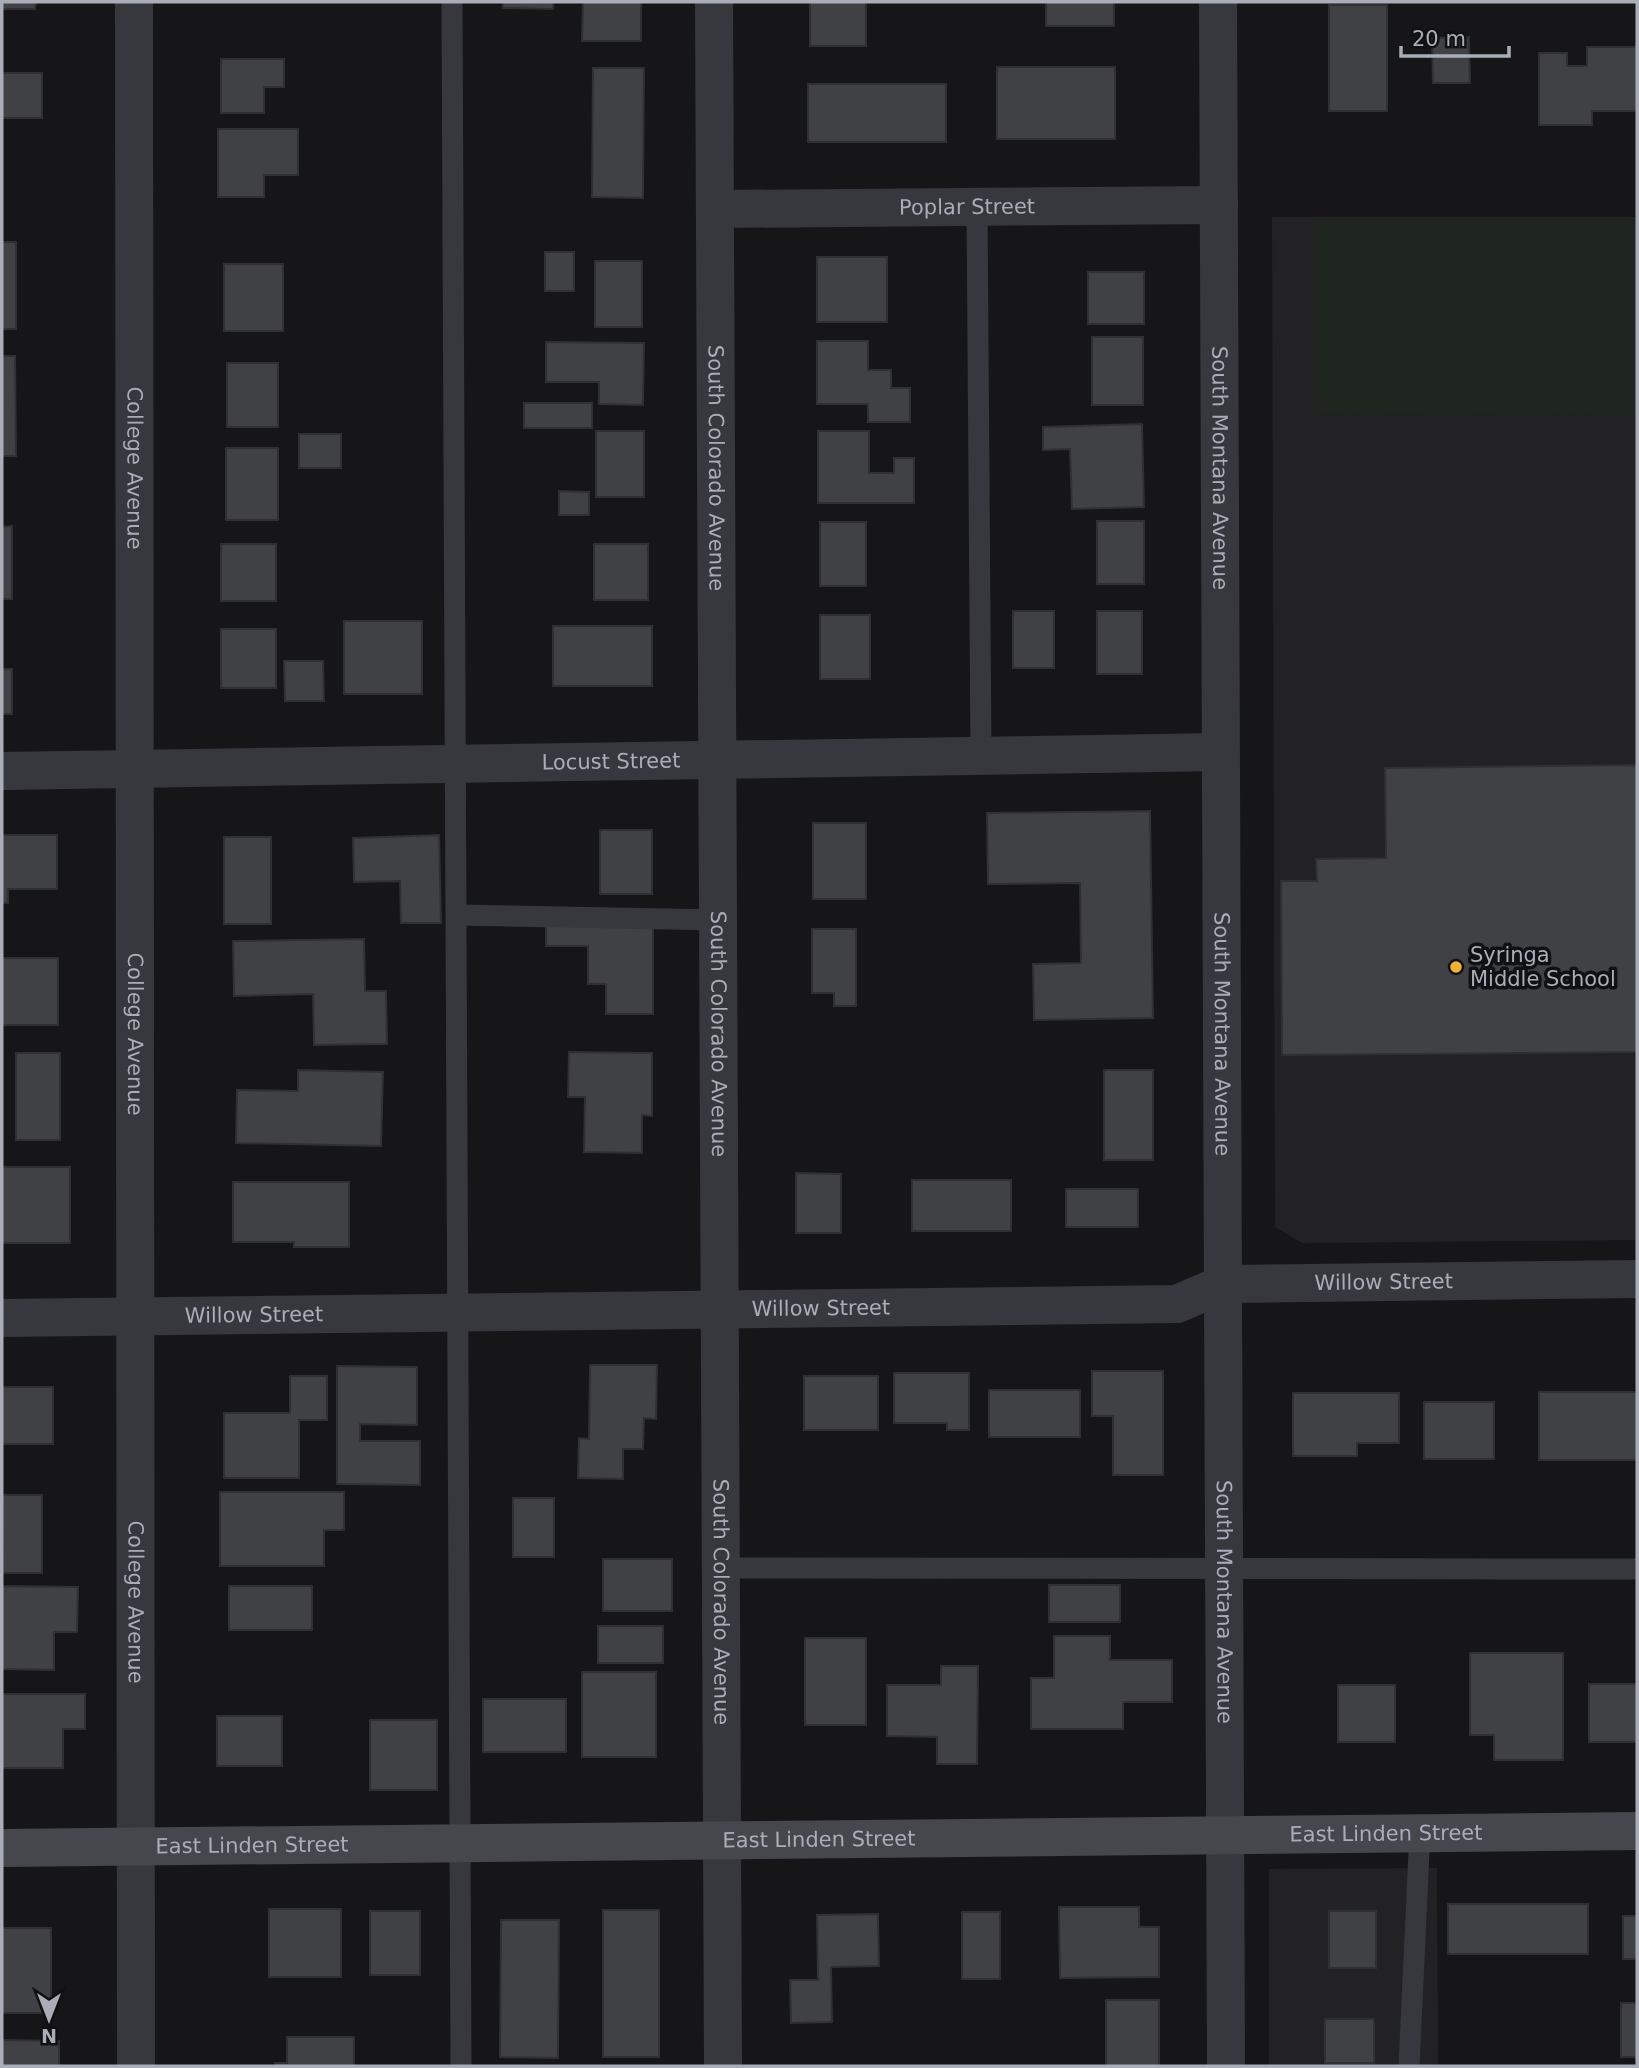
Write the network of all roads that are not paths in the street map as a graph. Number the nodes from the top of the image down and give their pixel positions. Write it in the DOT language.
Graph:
graph roads {
  1 [pos="134,2"];
  2 [pos="452,2"];
  3 [pos="714,2"];
  4 [pos="1218,2"];
  5 [pos="1219,205"];
  6 [pos="976,207"];
  7 [pos="715,209"];
  8 [pos="1221,752"];
  9 [pos="981,756"];
  10 [pos="719,760"];
  11 [pos="455,765"];
  12 [pos="135,769"];
  13 [pos="2,771"];
  14 [pos="456,915"];
  15 [pos="719,920"];
  16 [pos="1637,1279"];
  17 [pos="1223,1284"];
  18 [pos="721,1308"];
  19 [pos="458,1311"];
  20 [pos="135,1314"];
  21 [pos="2,1318"];
  22 [pos="722,1568"];
  23 [pos="1224,1569"];
  24 [pos="1637,1569"];
  25 [pos="1420,1831"];
  26 [pos="1637,1831"];
  27 [pos="1226,1833"];
  28 [pos="723,1839"];
  29 [pos="460,1842"];
  30 [pos="136,1846"];
  31 [pos="2,1848"];
  32 [pos="136,2066"];
  33 [pos="461,2066"];
  34 [pos="723,2066"];
  35 [pos="1226,2066"];
  36 [pos="1409,2066"];
  1 -- 12 [label="street, College Avenue"];
  2 -- 11 [label="lane"];
  3 -- 7 [label="street, South Colorado Avenue"];
  4 -- 5 [label="street, South Montana Avenue"];
  5 -- 6 [label="street, Poplar Street"];
  5 -- 8 [label="street, South Montana Avenue"];
  6 -- 7 [label="street, Poplar Street"];
  6 -- 9 [label="lane"];
  7 -- 10 [label="street, South Colorado Avenue"];
  8 -- 9 [label="street, Locust Street"];
  8 -- 17 [label="street, South Montana Avenue"];
  9 -- 10 [label="street, Locust Street"];
  10 -- 11 [label="street, Locust Street"];
  10 -- 15 [label="street, South Colorado Avenue"];
  11 -- 12 [label="street, Locust Street"];
  11 -- 14 [label="lane"];
  12 -- 13 [label="street, Locust Street"];
  12 -- 20 [label="street, College Avenue"];
  14 -- 15 [label="lane"];
  14 -- 19 [label="lane"];
  15 -- 18 [label="street, South Colorado Avenue"];
  16 -- 17 [label="street, Willow Street"];
  17 -- 18 [label="street, Willow Street"];
  17 -- 23 [label="street, South Montana Avenue"];
  18 -- 19 [label="street, Willow Street"];
  18 -- 22 [label="street, South Colorado Avenue"];
  19 -- 20 [label="street, Willow Street"];
  19 -- 29 [label="lane"];
  20 -- 21 [label="street, Willow Street"];
  20 -- 30 [label="street, College Avenue"];
  22 -- 23 [label="lane"];
  22 -- 28 [label="street, South Colorado Avenue"];
  23 -- 24 [label="lane"];
  23 -- 27 [label="street, South Montana Avenue"];
  25 -- 26 [label="main road, East Linden Street"];
  25 -- 27 [label="main road, East Linden Street"];
  25 -- 36 [label="lane"];
  27 -- 28 [label="main road, East Linden Street"];
  27 -- 35 [label="street, South Montana Avenue"];
  28 -- 29 [label="main road, East Linden Street"];
  28 -- 34 [label="street, South Colorado Avenue"];
  29 -- 30 [label="main road, East Linden Street"];
  29 -- 33 [label="lane"];
  30 -- 31 [label="main road, East Linden Street"];
  30 -- 32 [label="street, College Avenue"];
}
